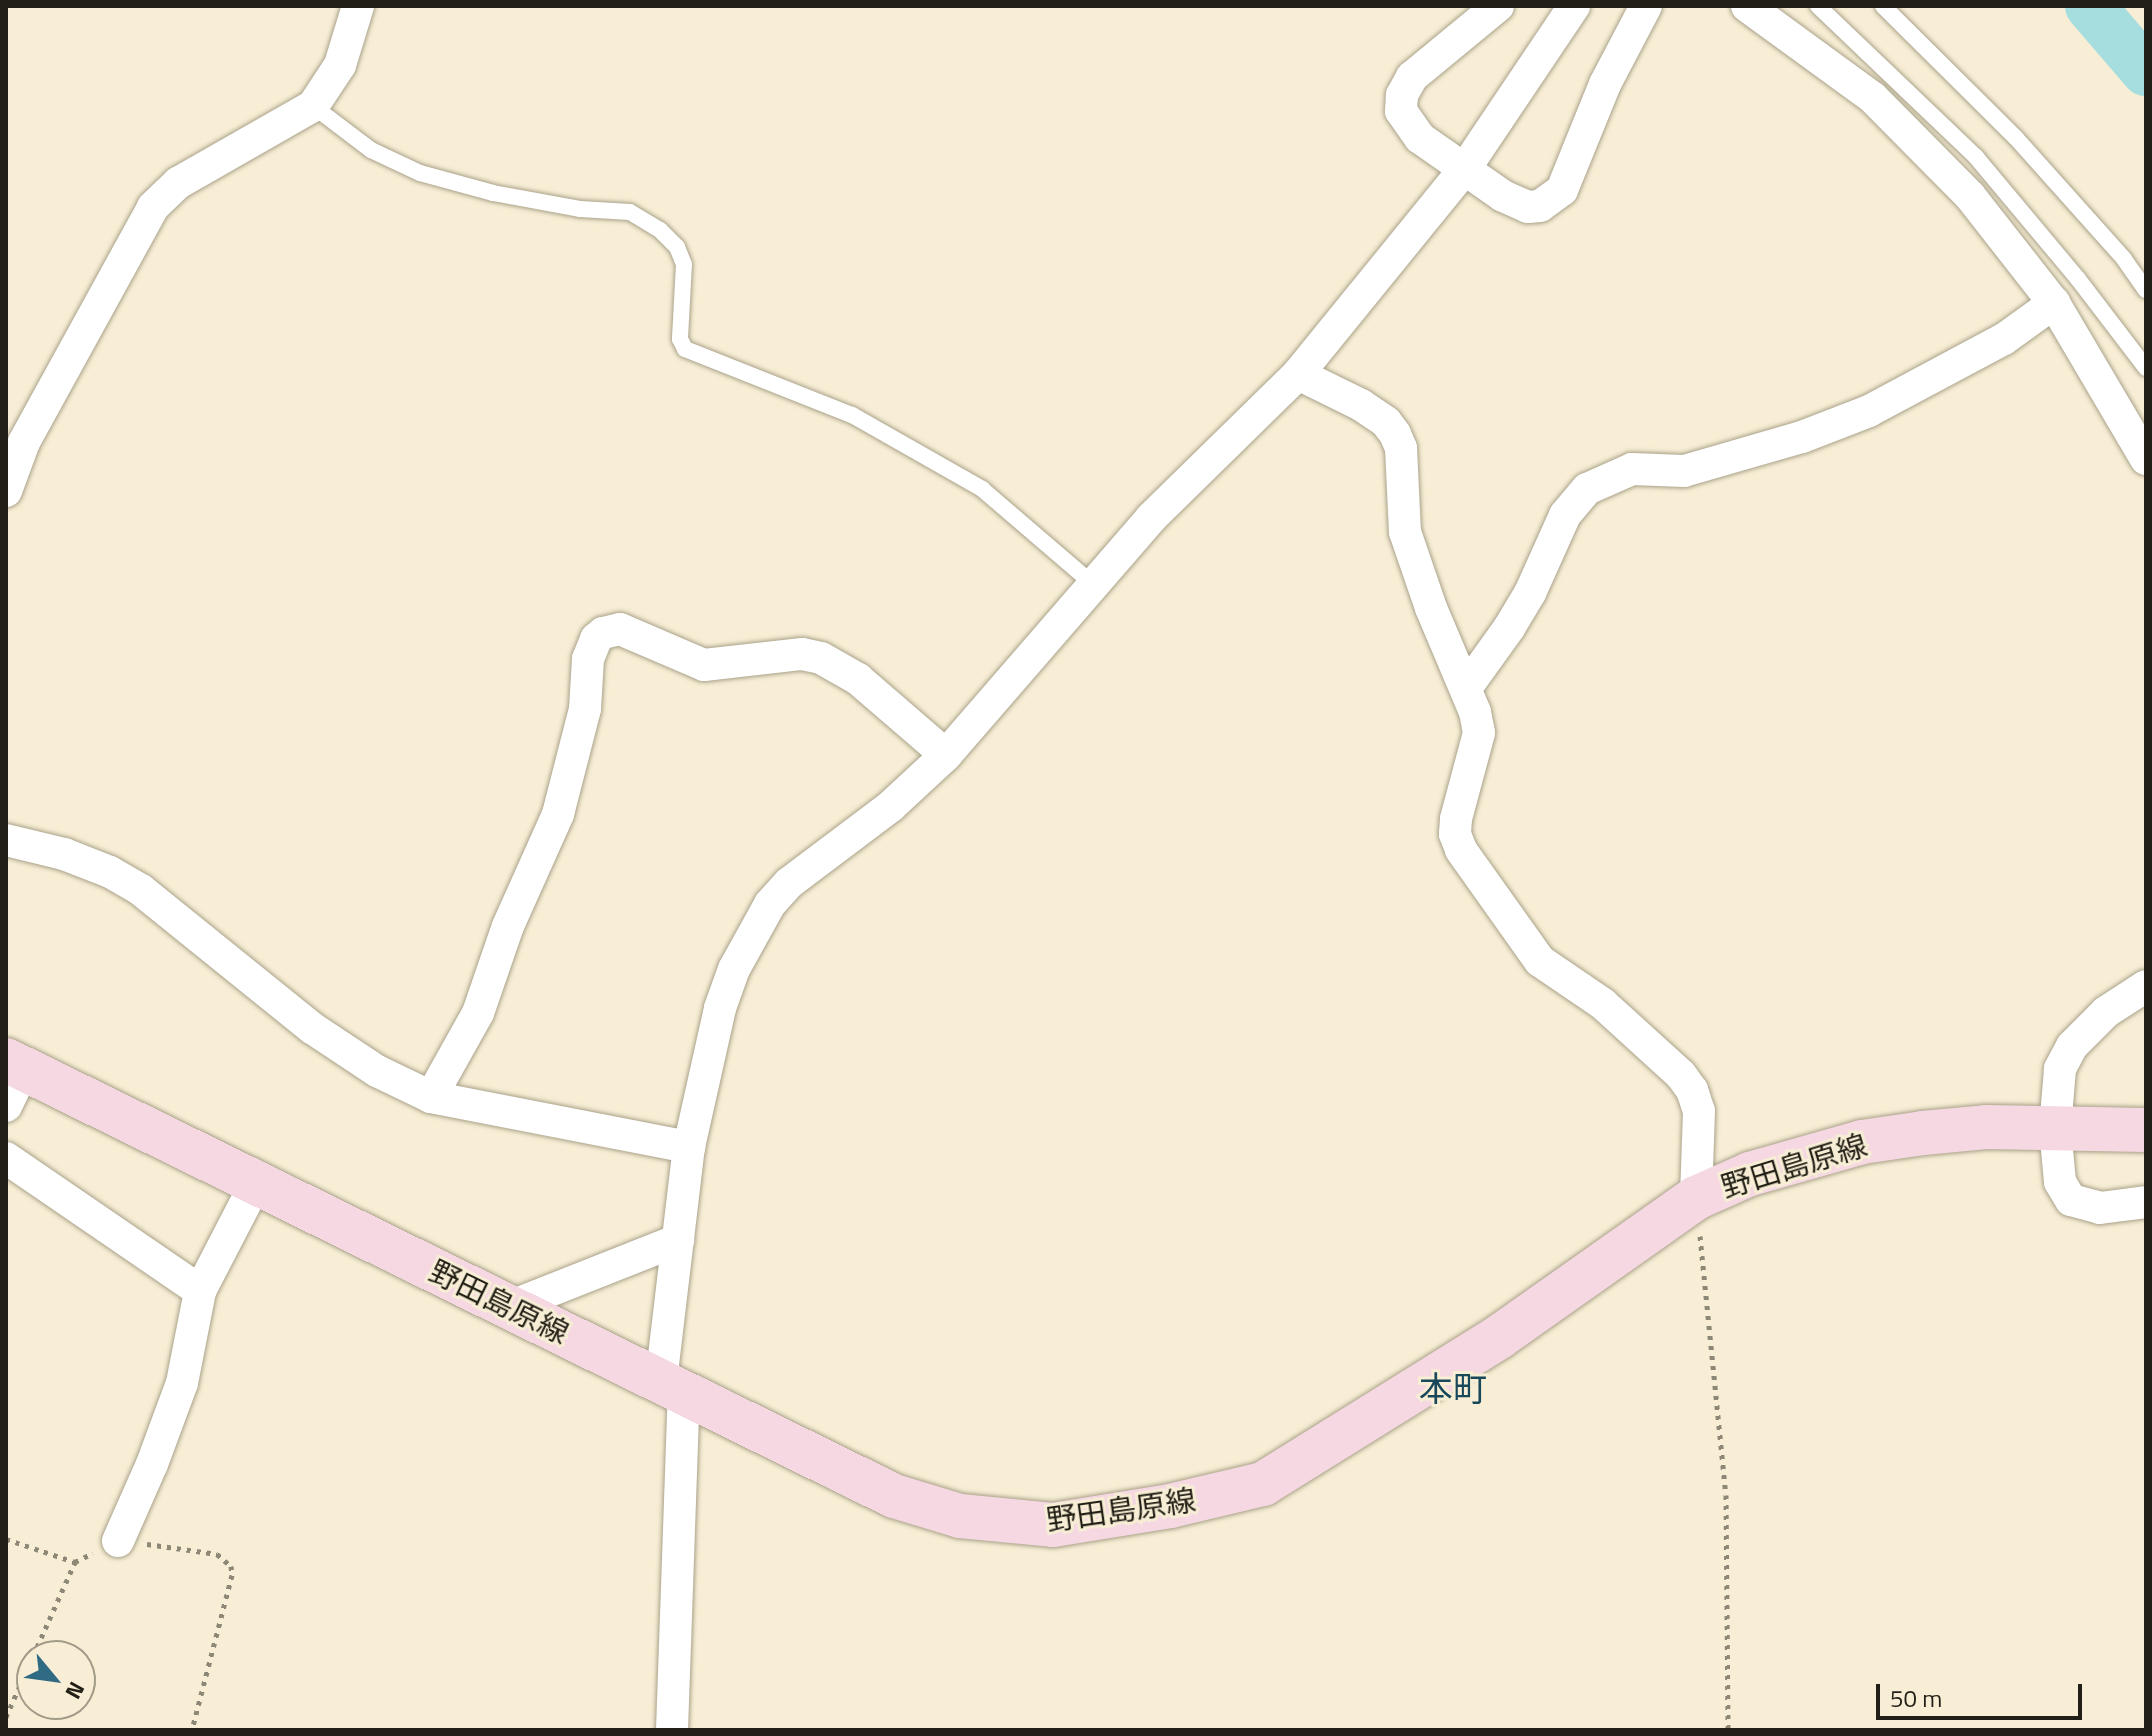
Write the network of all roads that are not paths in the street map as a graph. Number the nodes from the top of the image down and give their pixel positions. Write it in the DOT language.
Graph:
graph roads {
  1 [pos="358,6"];
  2 [pos="1498,6"];
  3 [pos="1574,6"];
  4 [pos="1646,6"];
  5 [pos="1747,6"];
  6 [pos="1818,6"];
  7 [pos="1883,6"];
  8 [pos="313,106"];
  9 [pos="1466,167"];
  10 [pos="2146,290"];
  11 [pos="2054,303"];
  12 [pos="2146,368"];
  13 [pos="1298,374"];
  14 [pos="2146,459"];
  15 [pos="6,491"];
  16 [pos="1093,584"];
  17 [pos="1466,688"];
  18 [pos="946,755"];
  19 [pos="6,840"];
  20 [pos="2146,986"];
  21 [pos="12,1078"];
  22 [pos="431,1097"];
  23 [pos="2055,1128"];
  24 [pos="2146,1130"];
  25 [pos="689,1147"];
  26 [pos="6,1158"];
  27 [pos="256,1183"];
  28 [pos="1696,1198"];
  29 [pos="2146,1202"];
  30 [pos="678,1240"];
  31 [pos="200,1291"];
  32 [pos="509,1307"];
  33 [pos="673,1387"];
  34 [pos="118,1541"];
  35 [pos="672,1730"];
  1 -- 8 [label="street"];
  2 -- 9 [label="street"];
  3 -- 9 [label="street"];
  4 -- 9 [label="street"];
  5 -- 11 [label="street"];
  6 -- 12 [label="lane"];
  7 -- 10 [label="lane"];
  8 -- 15 [label="street"];
  8 -- 16 [label="lane"];
  9 -- 13 [label="street"];
  11 -- 14 [label="street"];
  11 -- 17 [label="street"];
  13 -- 16 [label="street"];
  13 -- 17 [label="street"];
  16 -- 18 [label="street"];
  17 -- 28 [label="street"];
  18 -- 22 [label="street"];
  18 -- 25 [label="street"];
  19 -- 22 [label="street"];
  20 -- 23 [label="street"];
  21 -- 27 [label="main road, 野田島原線"];
  22 -- 25 [label="street"];
  23 -- 24 [label="main road, 野田島原線"];
  23 -- 28 [label="main road, 野田島原線"];
  23 -- 29 [label="street"];
  25 -- 30 [label="street"];
  26 -- 31 [label="street"];
  27 -- 31 [label="street"];
  27 -- 32 [label="main road, 野田島原線"];
  28 -- 33 [label="main road, 野田島原線"];
  30 -- 32 [label="street"];
  30 -- 33 [label="street"];
  31 -- 34 [label="street"];
  32 -- 33 [label="main road, 野田島原線"];
  33 -- 35 [label="street"];
}
